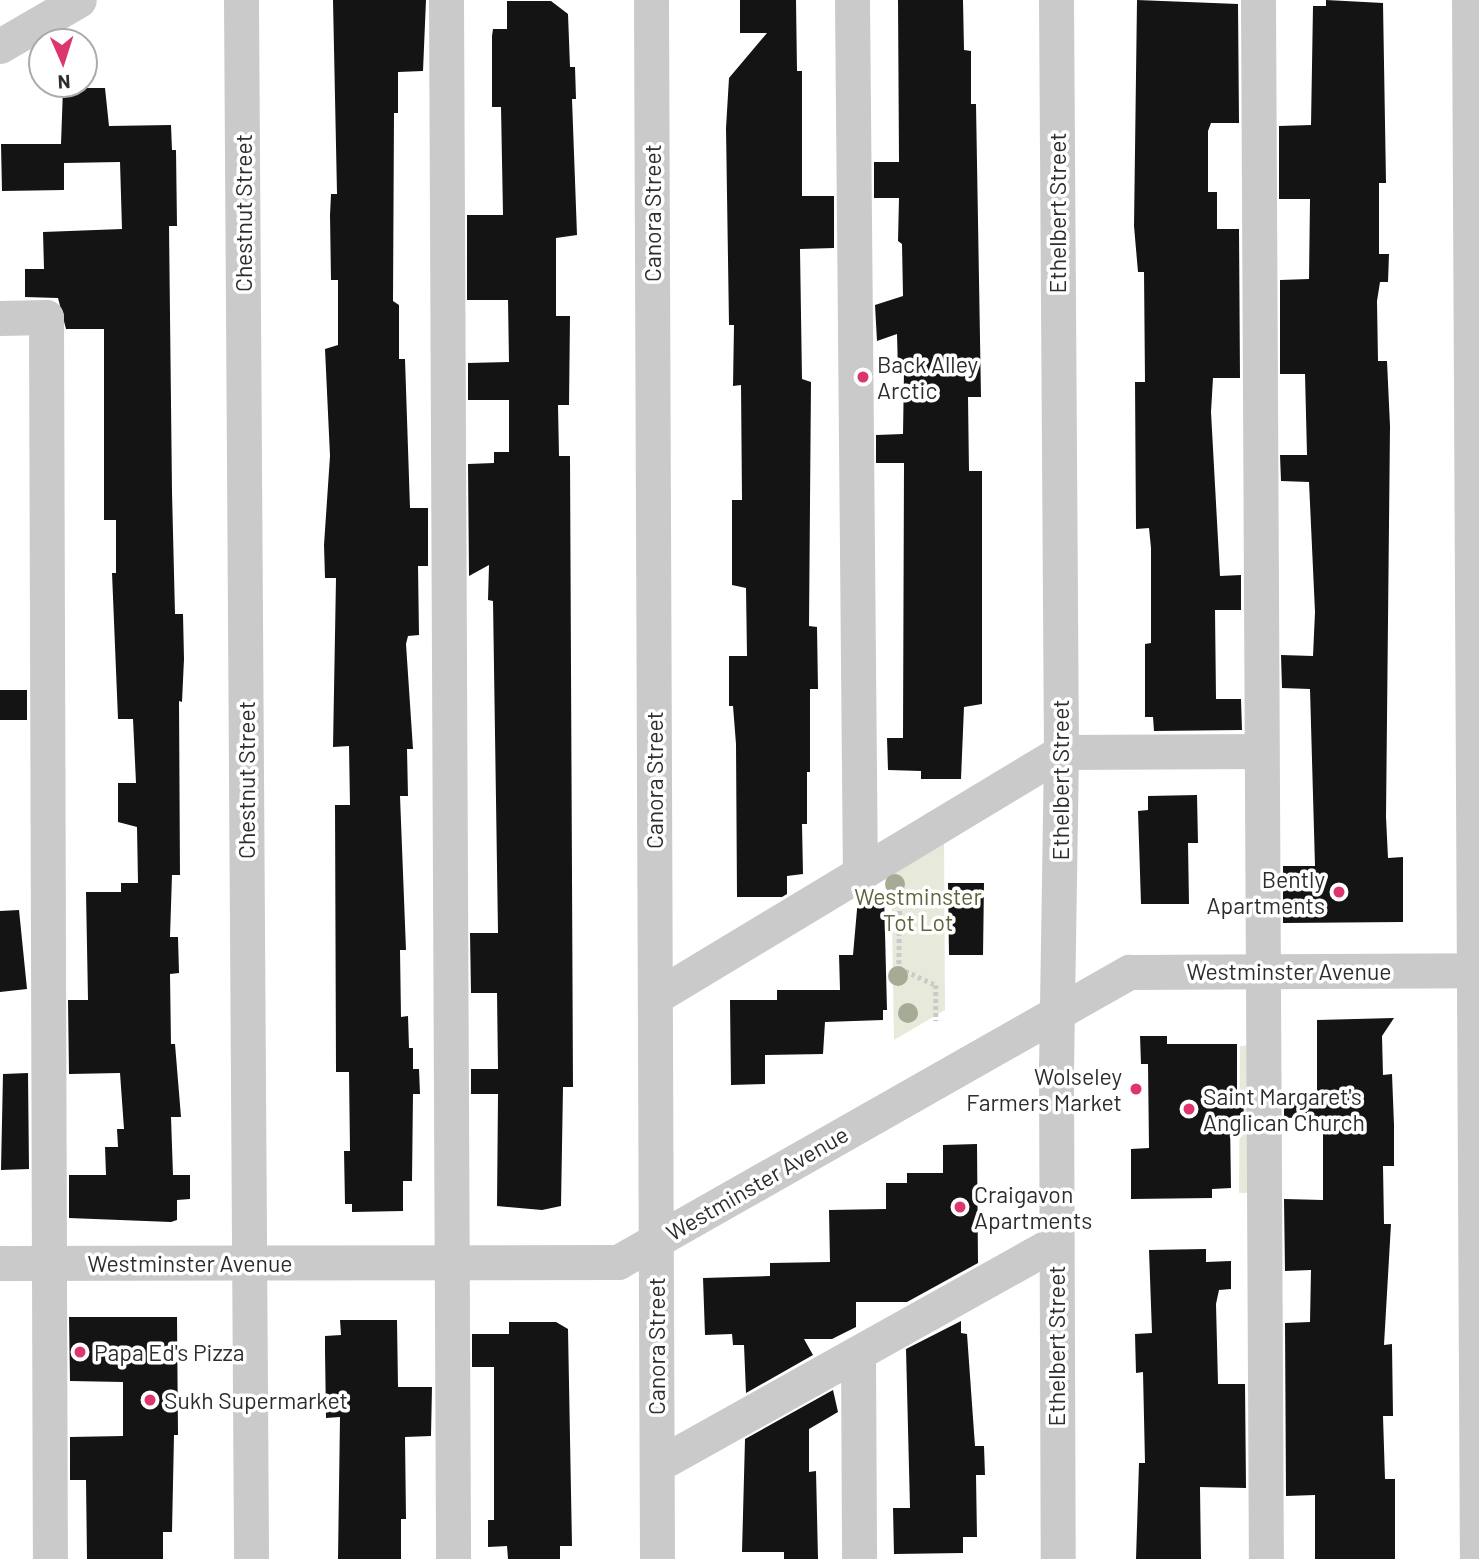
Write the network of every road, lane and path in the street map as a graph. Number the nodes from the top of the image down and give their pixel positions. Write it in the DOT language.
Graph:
graph roads {
  1 [pos="79,0"];
  2 [pos="242,0"];
  3 [pos="446,0"];
  4 [pos="651,0"];
  5 [pos="852,0"];
  6 [pos="1056,0"];
  7 [pos="1258,0"];
  8 [pos="1469,0"];
  9 [pos="0,46"];
  10 [pos="0,318"];
  11 [pos="1261,751"];
  12 [pos="1061,752"];
  13 [pos="896,853"];
  14 [pos="860,876"];
  15 [pos="1476,970"];
  16 [pos="1264,971"];
  17 [pos="655,997"];
  18 [pos="1056,1012"];
  19 [pos="936,1021"];
  20 [pos="656,1241"];
  21 [pos="1055,1243"];
  22 [pos="0,1263"];
  23 [pos="49,1263"];
  24 [pos="249,1263"];
  25 [pos="451,1263"];
  26 [pos="858,1354"];
  27 [pos="657,1465"];
  28 [pos="50,1559"];
  29 [pos="251,1559"];
  30 [pos="453,1559"];
  31 [pos="657,1559"];
  32 [pos="859,1559"];
  33 [pos="1058,1559"];
  34 [pos="1266,1559"];
  35 [pos="1477,1559"];
  1 -- 9 [label="street"];
  2 -- 24 [label="street, Chestnut Street"];
  3 -- 25 [label="street"];
  4 -- 17 [label="street, Canora Street"];
  5 -- 14 [label="street"];
  6 -- 12 [label="street, Ethelbert Street"];
  7 -- 11 [label="street"];
  8 -- 15 [label="street"];
  10 -- 23 [label="street"];
  11 -- 12 [label="street"];
  11 -- 16 [label="street"];
  12 -- 13 [label="street"];
  12 -- 18 [label="street, Ethelbert Street"];
  13 -- 14 [label="street"];
  13 -- 19 [label="path"];
  14 -- 17 [label="street"];
  15 -- 16 [label="street, Westminster Avenue"];
  15 -- 35 [label="street"];
  16 -- 18 [label="street, Westminster Avenue"];
  16 -- 34 [label="street"];
  17 -- 20 [label="street, Canora Street"];
  18 -- 20 [label="street, Westminster Avenue"];
  18 -- 21 [label="street, Ethelbert Street"];
  20 -- 25 [label="street, Westminster Avenue"];
  20 -- 27 [label="street, Canora Street"];
  21 -- 26 [label="street"];
  21 -- 33 [label="street, Ethelbert Street"];
  22 -- 23 [label="street, Westminster Avenue"];
  23 -- 24 [label="street, Westminster Avenue"];
  23 -- 28 [label="street"];
  24 -- 25 [label="street, Westminster Avenue"];
  24 -- 29 [label="street, Chestnut Street"];
  25 -- 30 [label="street"];
  26 -- 27 [label="street"];
  26 -- 32 [label="street"];
  27 -- 31 [label="street, Canora Street"];
}
